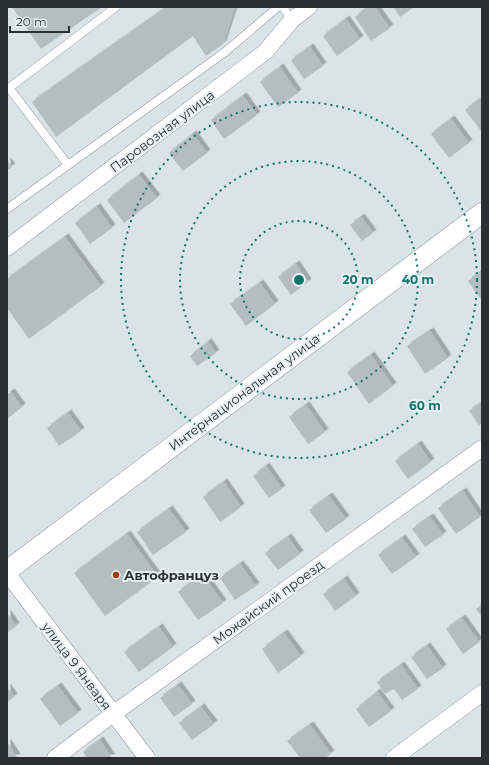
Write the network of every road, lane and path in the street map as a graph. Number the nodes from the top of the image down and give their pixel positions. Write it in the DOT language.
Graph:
graph roads {
  1 [pos="116,7"];
  2 [pos="278,7"];
  3 [pos="309,7"];
  4 [pos="288,14"];
  5 [pos="8,89"];
  6 [pos="68,165"];
  7 [pos="7,209"];
  8 [pos="482,213"];
  9 [pos="7,248"];
  10 [pos="482,448"];
  11 [pos="7,572"];
  12 [pos="482,693"];
  13 [pos="113,714"];
  14 [pos="55,758"];
  15 [pos="147,758"];
  16 [pos="394,758"];
  1 -- 5 [label="lane"];
  2 -- 6 [label="lane"];
  3 -- 4 [label="street, Паровозная улица"];
  4 -- 9 [label="street, Паровозная улица"];
  5 -- 6 [label="lane"];
  6 -- 7 [label="lane"];
  8 -- 11 [label="street, Интернациональная улица"];
  10 -- 13 [label="street, Можайский проезд"];
  11 -- 13 [label="street, улица 9 Января"];
  12 -- 16 [label="street"];
  13 -- 14 [label="street, Можайский проезд"];
  13 -- 15 [label="street, улица 9 Января"];
}
